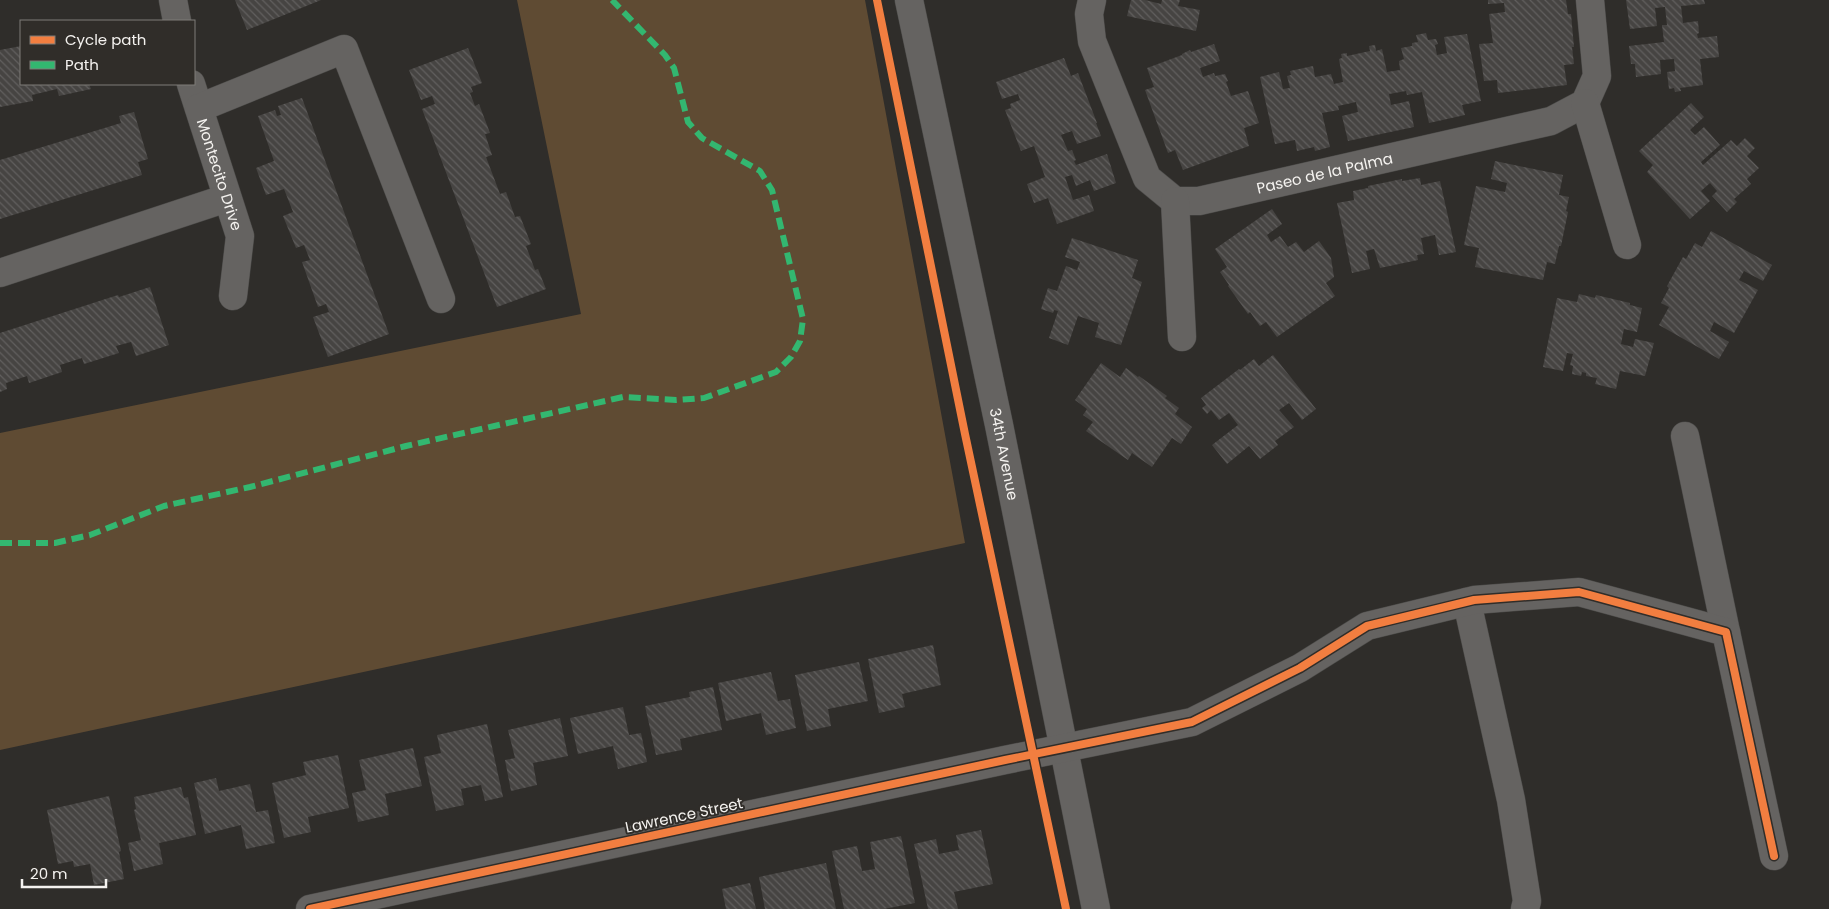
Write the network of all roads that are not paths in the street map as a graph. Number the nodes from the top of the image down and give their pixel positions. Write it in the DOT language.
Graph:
graph roads {
  1 [pos="173,0"];
  2 [pos="909,0"];
  3 [pos="1092,0"];
  4 [pos="1590,0"];
  5 [pos="177,20"];
  6 [pos="195,96"];
  7 [pos="1585,102"];
  8 [pos="227,198"];
  9 [pos="1176,201"];
  10 [pos="1627,245"];
  11 [pos="0,273"];
  12 [pos="233,296"];
  13 [pos="441,299"];
  14 [pos="1182,337"];
  15 [pos="1685,436"];
  16 [pos="1467,602"];
  17 [pos="1726,632"];
  18 [pos="1064,749"];
  19 [pos="1774,856"];
  20 [pos="310,909"];
  21 [pos="1096,909"];
  22 [pos="1525,909"];
  1 -- 5 [label="street"];
  2 -- 18 [label="street, 34th Avenue"];
  3 -- 9 [label="street"];
  4 -- 7 [label="street"];
  6 -- 8 [label="street, Montecito Drive"];
  6 -- 13 [label="street"];
  7 -- 9 [label="street, Paseo de la Palma"];
  7 -- 10 [label="street"];
  8 -- 11 [label="street"];
  8 -- 12 [label="street, Montecito Drive"];
  9 -- 14 [label="street"];
  15 -- 17 [label="street"];
  16 -- 17 [label="street, Lawrence Street"];
  16 -- 18 [label="street, Lawrence Street"];
  16 -- 22 [label="street"];
  17 -- 19 [label="street"];
  18 -- 20 [label="street, Lawrence Street"];
  18 -- 21 [label="street, 34th Avenue"];
}
